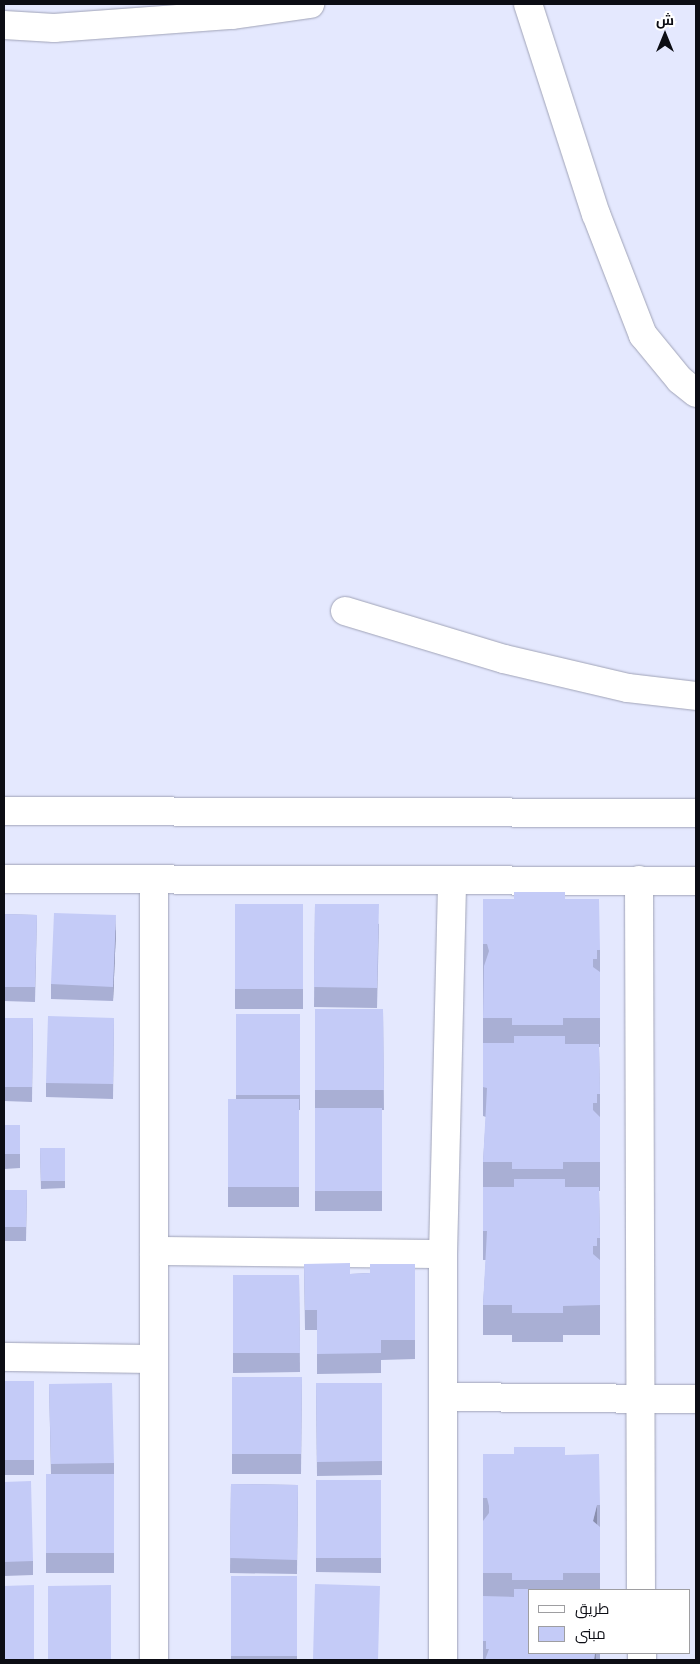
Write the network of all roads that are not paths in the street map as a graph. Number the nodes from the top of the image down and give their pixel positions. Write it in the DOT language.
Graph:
graph roads {
  1 [pos="310,4"];
  2 [pos="528,4"];
  3 [pos="4,25"];
  4 [pos="696,393"];
  5 [pos="345,611"];
  6 [pos="696,696"];
  7 [pos="4,811"];
  8 [pos="696,812"];
  9 [pos="4,879"];
  10 [pos="154,879"];
  11 [pos="452,880"];
  12 [pos="639,880"];
  13 [pos="696,881"];
  14 [pos="154,1251"];
  15 [pos="444,1254"];
  16 [pos="4,1357"];
  17 [pos="154,1359"];
  18 [pos="443,1397"];
  19 [pos="641,1399"];
  20 [pos="696,1400"];
  21 [pos="641,1589"];
  22 [pos="154,1660"];
  23 [pos="443,1660"];
  1 -- 3 [label="street"];
  2 -- 4 [label="street"];
  5 -- 6 [label="street"];
  7 -- 8 [label="street"];
  9 -- 10 [label="street"];
  10 -- 11 [label="street"];
  10 -- 14 [label="street"];
  11 -- 12 [label="street"];
  11 -- 15 [label="street"];
  12 -- 13 [label="street"];
  12 -- 19 [label="street"];
  14 -- 15 [label="street"];
  14 -- 17 [label="street"];
  15 -- 18 [label="street"];
  16 -- 17 [label="street"];
  17 -- 22 [label="street"];
  18 -- 19 [label="street"];
  18 -- 23 [label="street"];
  19 -- 20 [label="street"];
  19 -- 21 [label="street"];
}
